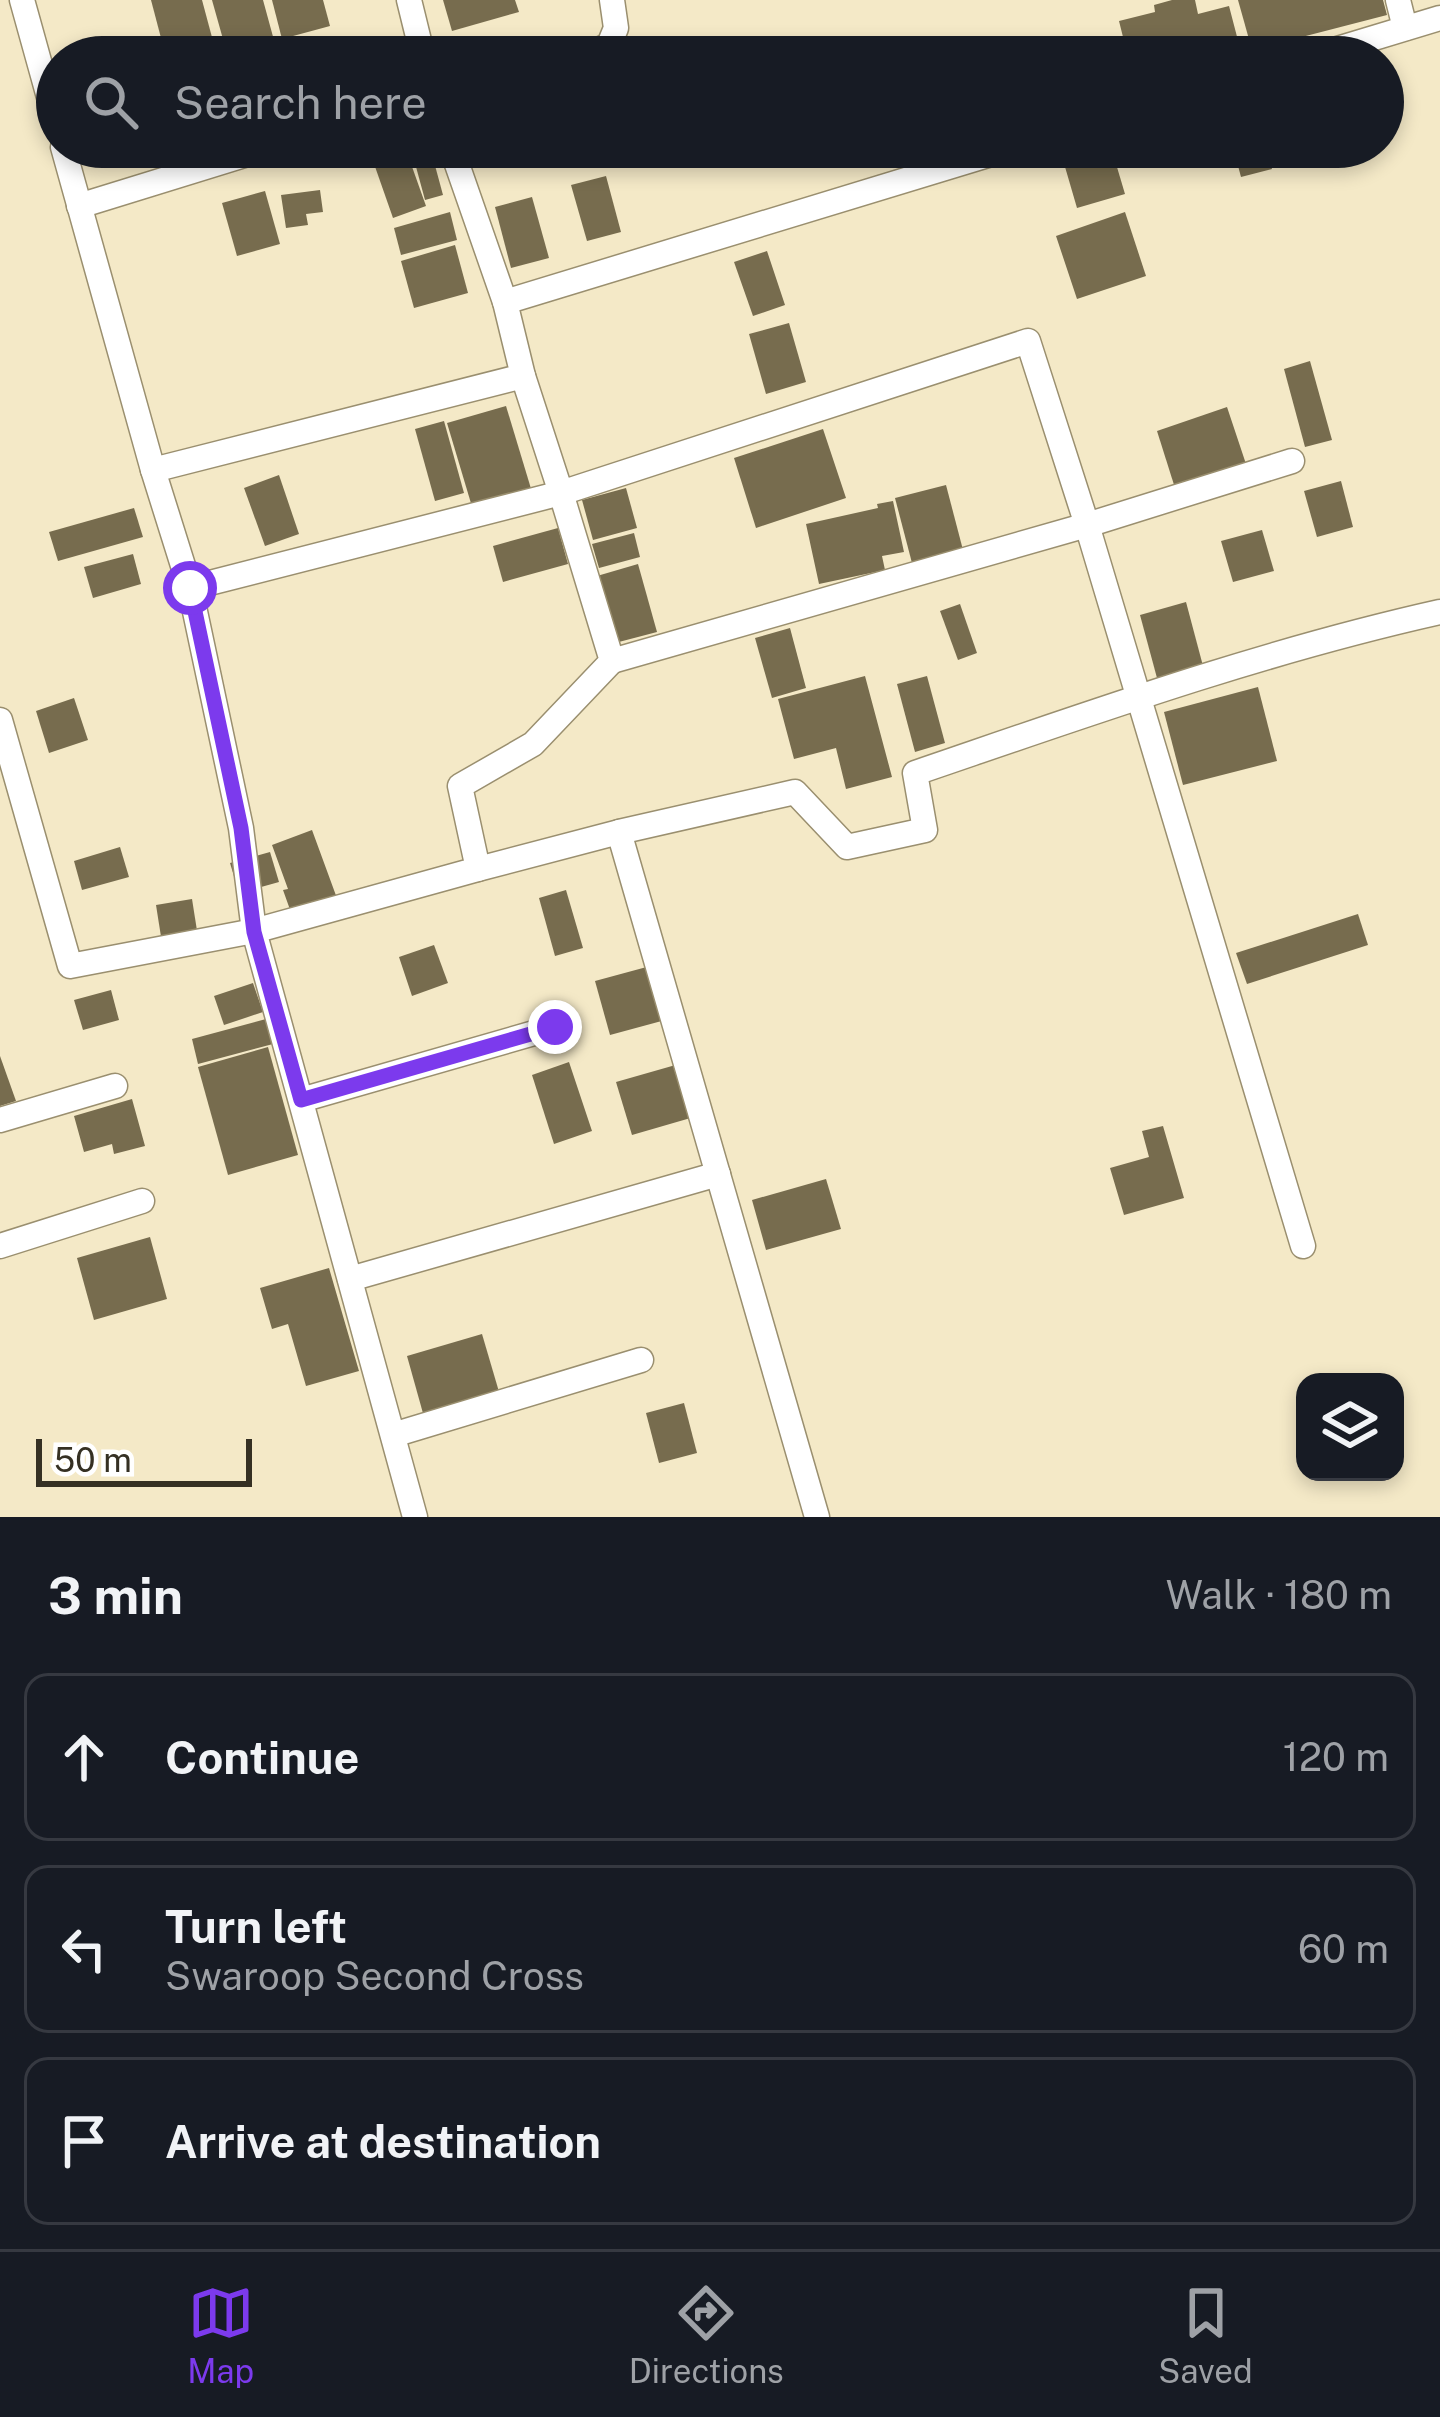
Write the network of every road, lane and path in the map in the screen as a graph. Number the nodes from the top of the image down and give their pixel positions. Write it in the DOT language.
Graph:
graph roads {
  1 [pos="22,0"];
  2 [pos="409,0"];
  3 [pos="612,0"];
  4 [pos="1398,0"];
  5 [pos="1440,19"];
  6 [pos="1405,28"];
  7 [pos="418,36"];
  8 [pos="613,36"];
  9 [pos="1379,36"];
  10 [pos="36,50"];
  11 [pos="69,168"];
  12 [pos="202,168"];
  13 [pos="458,168"];
  14 [pos="946,168"];
  15 [pos="79,206"];
  16 [pos="505,302"];
  17 [pos="523,376"];
  18 [pos="1292,461"];
  19 [pos="153,470"];
  20 [pos="561,493"];
  21 [pos="1087,526"];
  22 [pos="190,588"];
  23 [pos="1440,612"];
  24 [pos="612,661"];
  25 [pos="1136,697"];
  26 [pos="0,719"];
  27 [pos="619,832"];
  28 [pos="478,868"];
  29 [pos="254,932"];
  30 [pos="555,1027"];
  31 [pos="116,1086"];
  32 [pos="301,1100"];
  33 [pos="0,1120"];
  34 [pos="718,1174"];
  35 [pos="142,1201"];
  36 [pos="0,1246"];
  37 [pos="1303,1246"];
  38 [pos="350,1279"];
  39 [pos="640,1360"];
  40 [pos="393,1436"];
  41 [pos="415,1517"];
  42 [pos="817,1517"];
  1 -- 10 [label="street"];
  2 -- 7 [label="street"];
  3 -- 8 [label="street"];
  4 -- 6 [label="street"];
  5 -- 6 [label="street"];
  6 -- 9 [label="street"];
  11 -- 15 [label="street"];
  12 -- 15 [label="street"];
  13 -- 16 [label="street"];
  14 -- 16 [label="street"];
  15 -- 19 [label="street"];
  16 -- 17 [label="street"];
  17 -- 19 [label="street"];
  17 -- 20 [label="street"];
  18 -- 21 [label="street"];
  19 -- 22 [label="street"];
  20 -- 21 [label="street"];
  20 -- 22 [label="street"];
  20 -- 24 [label="street"];
  21 -- 24 [label="street"];
  21 -- 25 [label="street"];
  22 -- 29 [label="street"];
  23 -- 25 [label="street"];
  24 -- 28 [label="street"];
  25 -- 27 [label="street"];
  25 -- 37 [label="street"];
  26 -- 29 [label="street"];
  27 -- 28 [label="street"];
  27 -- 34 [label="street"];
  28 -- 29 [label="street"];
  29 -- 32 [label="street"];
  30 -- 32 [label="street"];
  31 -- 33 [label="street"];
  32 -- 38 [label="street"];
  34 -- 38 [label="street"];
  34 -- 42 [label="street"];
  35 -- 36 [label="street"];
  38 -- 40 [label="street"];
  39 -- 40 [label="street"];
  40 -- 41 [label="street"];
}
